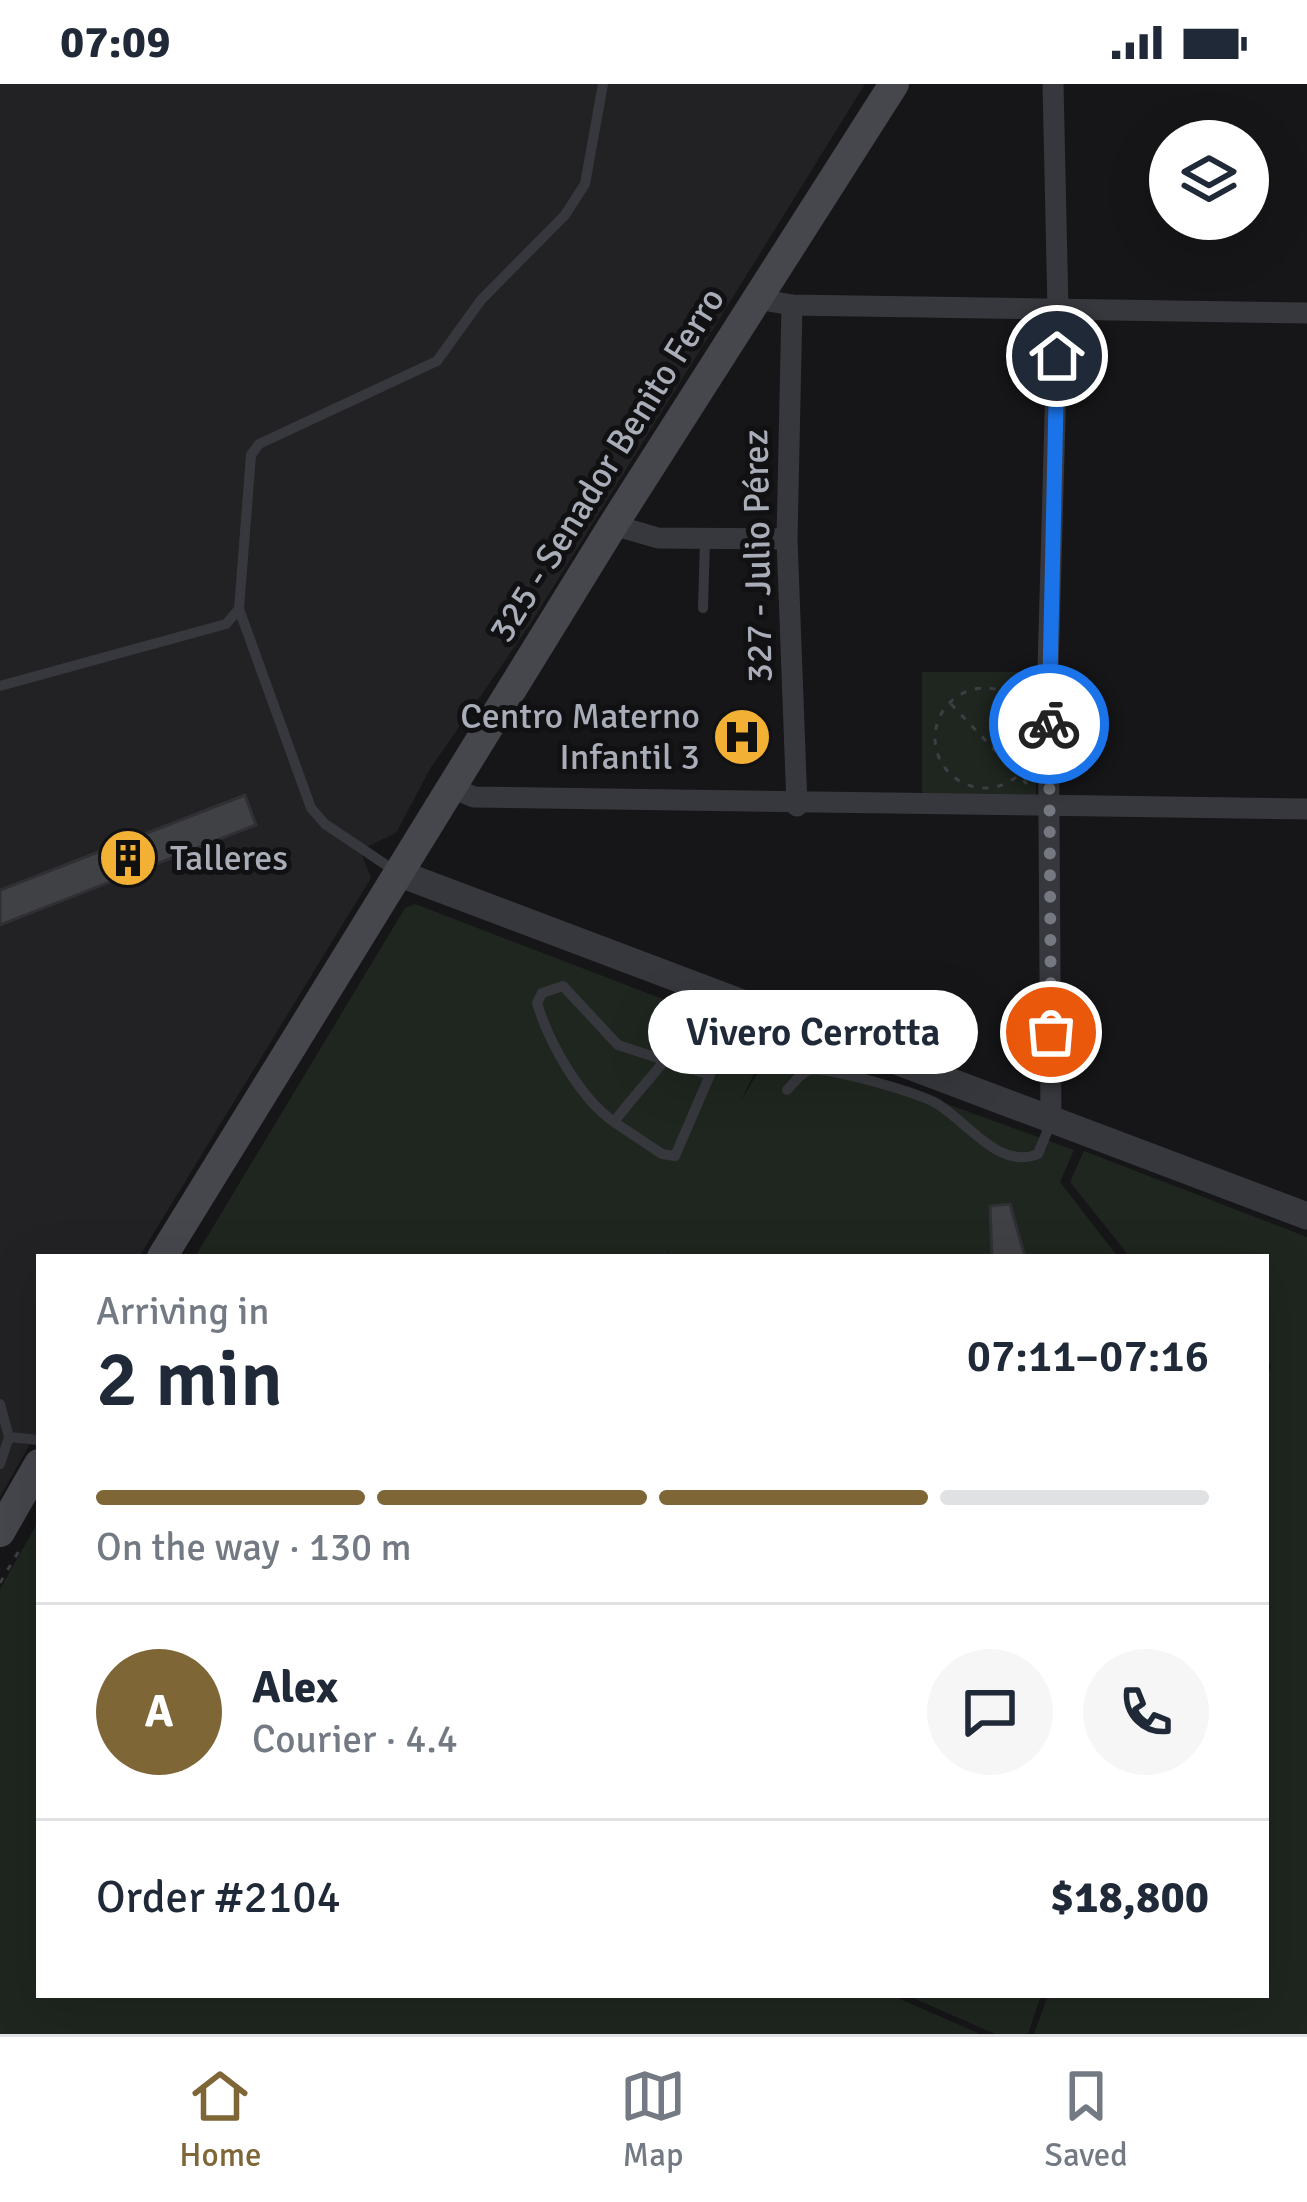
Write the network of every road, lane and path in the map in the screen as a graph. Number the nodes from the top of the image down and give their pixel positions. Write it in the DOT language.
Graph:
graph roads {
  1 [pos="603,84"];
  2 [pos="894,84"];
  3 [pos="1053,84"];
  4 [pos="758,299"];
  5 [pos="792,304"];
  6 [pos="1058,310"];
  7 [pos="1307,313"];
  8 [pos="613,525"];
  9 [pos="788,538"];
  10 [pos="705,540"];
  11 [pos="238,608"];
  12 [pos="703,608"];
  13 [pos="0,686"];
  14 [pos="950,703"];
  15 [pos="1018,775"];
  16 [pos="452,788"];
  17 [pos="797,806"];
  18 [pos="1052,806"];
  19 [pos="1307,809"];
  20 [pos="398,873"];
  21 [pos="708,993"];
  22 [pos="664,1056"];
  23 [pos="787,1090"];
  24 [pos="614,1122"];
  25 [pos="1051,1122"];
  26 [pos="1307,1216"];
  27 [pos="163,1254"];
  28 [pos="0,1404"];
  29 [pos="10,1437"];
  30 [pos="36,1440"];
  31 [pos="0,1465"];
  32 [pos="36,1472"];
  33 [pos="15,1532"];
  34 [pos="0,1583"];
  1 -- 11 [label="lane"];
  2 -- 4 [label="main road, 325 - Senador Benito Ferro"];
  3 -- 6 [label="street"];
  4 -- 5 [label="street"];
  4 -- 8 [label="main road, 325 - Senador Benito Ferro"];
  5 -- 6 [label="street"];
  5 -- 9 [label="street, 327 - Julio Pérez"];
  6 -- 7 [label="street"];
  6 -- 18 [label="street"];
  8 -- 10 [label="street"];
  8 -- 16 [label="main road, 325 - Senador Benito Ferro"];
  9 -- 10 [label="street"];
  9 -- 17 [label="street, 327 - Julio Pérez"];
  10 -- 12 [label="lane"];
  11 -- 13 [label="lane"];
  11 -- 20 [label="lane"];
  14 -- 15 [label="path"];
  14 -- 15 [label="path"];
  14 -- 15 [label="path"];
  16 -- 17 [label="street"];
  16 -- 20 [label="main road, 325 - Senador Benito Ferro"];
  17 -- 18 [label="street"];
  18 -- 19 [label="street"];
  18 -- 25 [label="street"];
  20 -- 21 [label="street"];
  20 -- 27 [label="main road, 325 - Senador Benito Ferro"];
  21 -- 22 [label="lane"];
  21 -- 25 [label="street"];
  22 -- 24 [label="lane"];
  22 -- 24 [label="lane"];
  22 -- 24 [label="lane"];
  23 -- 25 [label="lane"];
  25 -- 26 [label="street"];
  28 -- 29 [label="lane"];
  29 -- 30 [label="lane"];
  29 -- 31 [label="lane"];
  32 -- 33 [label="main road"];
  33 -- 34 [label="path"];
}
